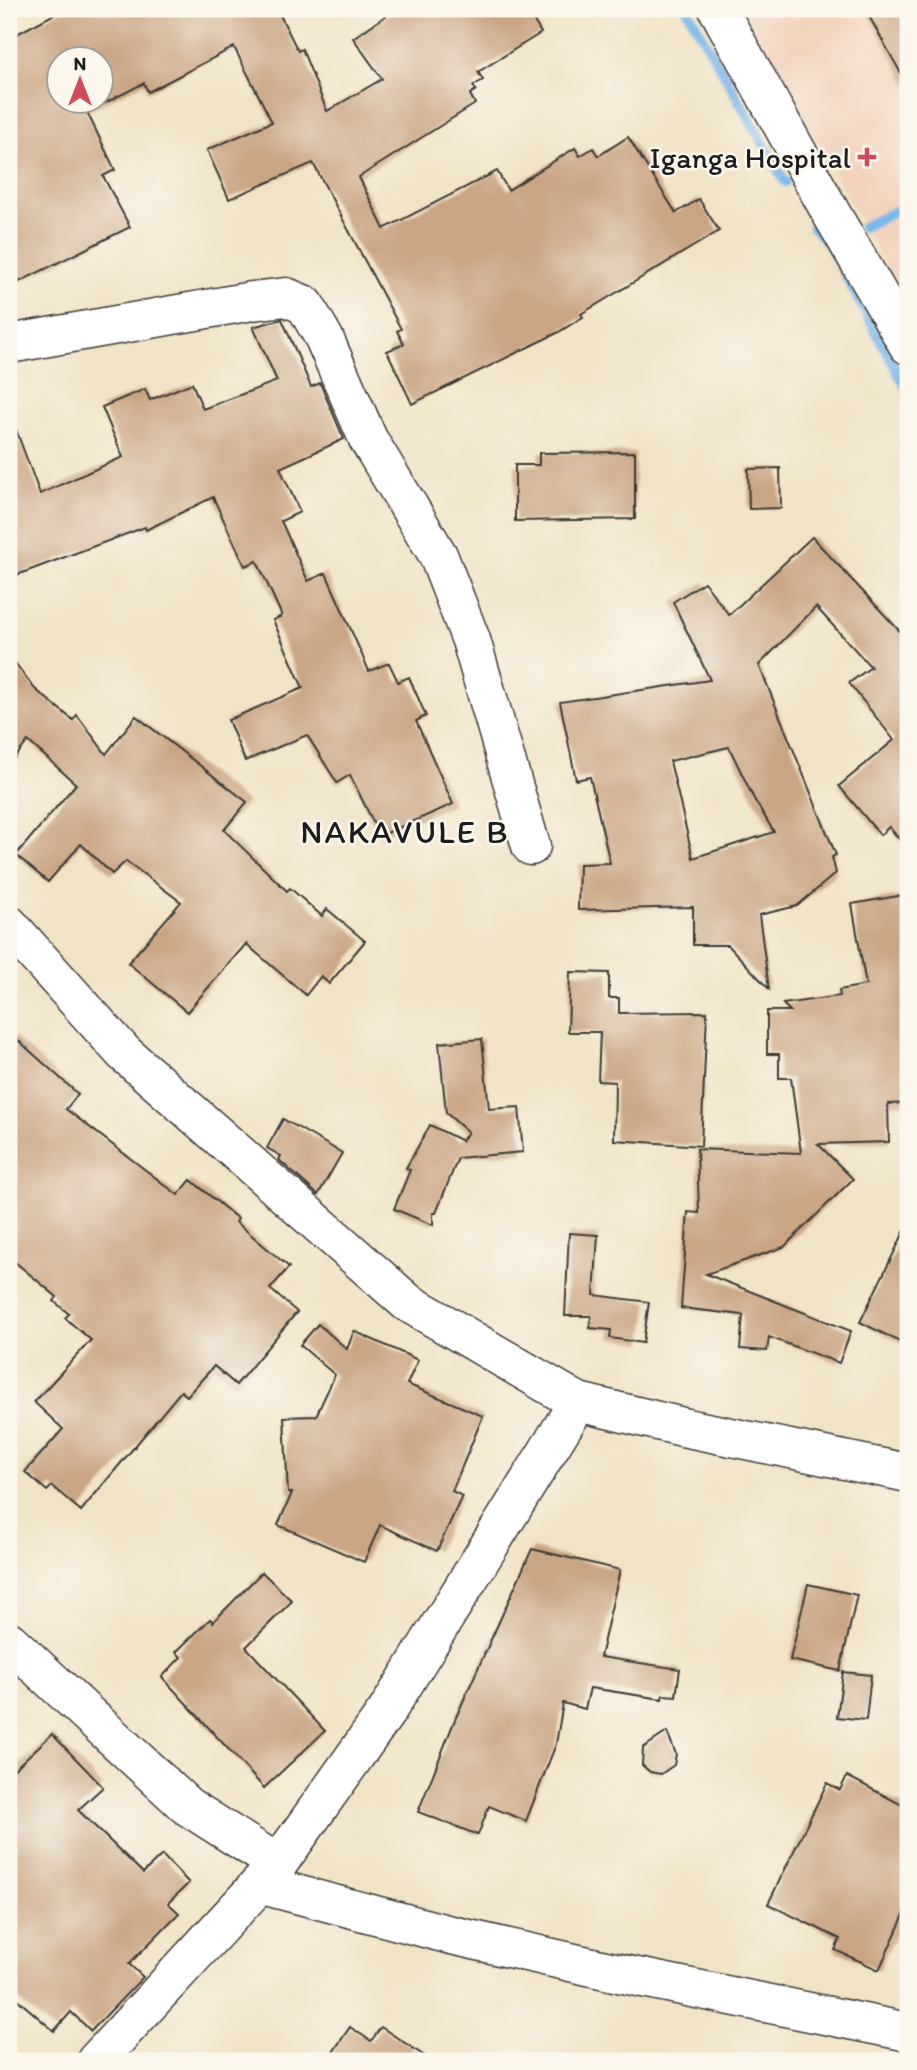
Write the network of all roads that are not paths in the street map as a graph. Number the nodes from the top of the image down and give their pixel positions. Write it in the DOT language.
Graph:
graph roads {
  1 [pos="718,9"];
  2 [pos="9,344"];
  3 [pos="908,345"];
  4 [pos="531,846"];
  5 [pos="9,925"];
  6 [pos="578,1402"];
  7 [pos="908,1473"];
  8 [pos="9,1641"];
  9 [pos="270,1875"];
  10 [pos="908,2032"];
  11 [pos="96,2061"];
  1 -- 3 [label="street"];
  2 -- 4 [label="street"];
  5 -- 6 [label="street"];
  6 -- 7 [label="street"];
  6 -- 9 [label="street"];
  8 -- 9 [label="street"];
  9 -- 10 [label="street"];
  9 -- 11 [label="street"];
}
